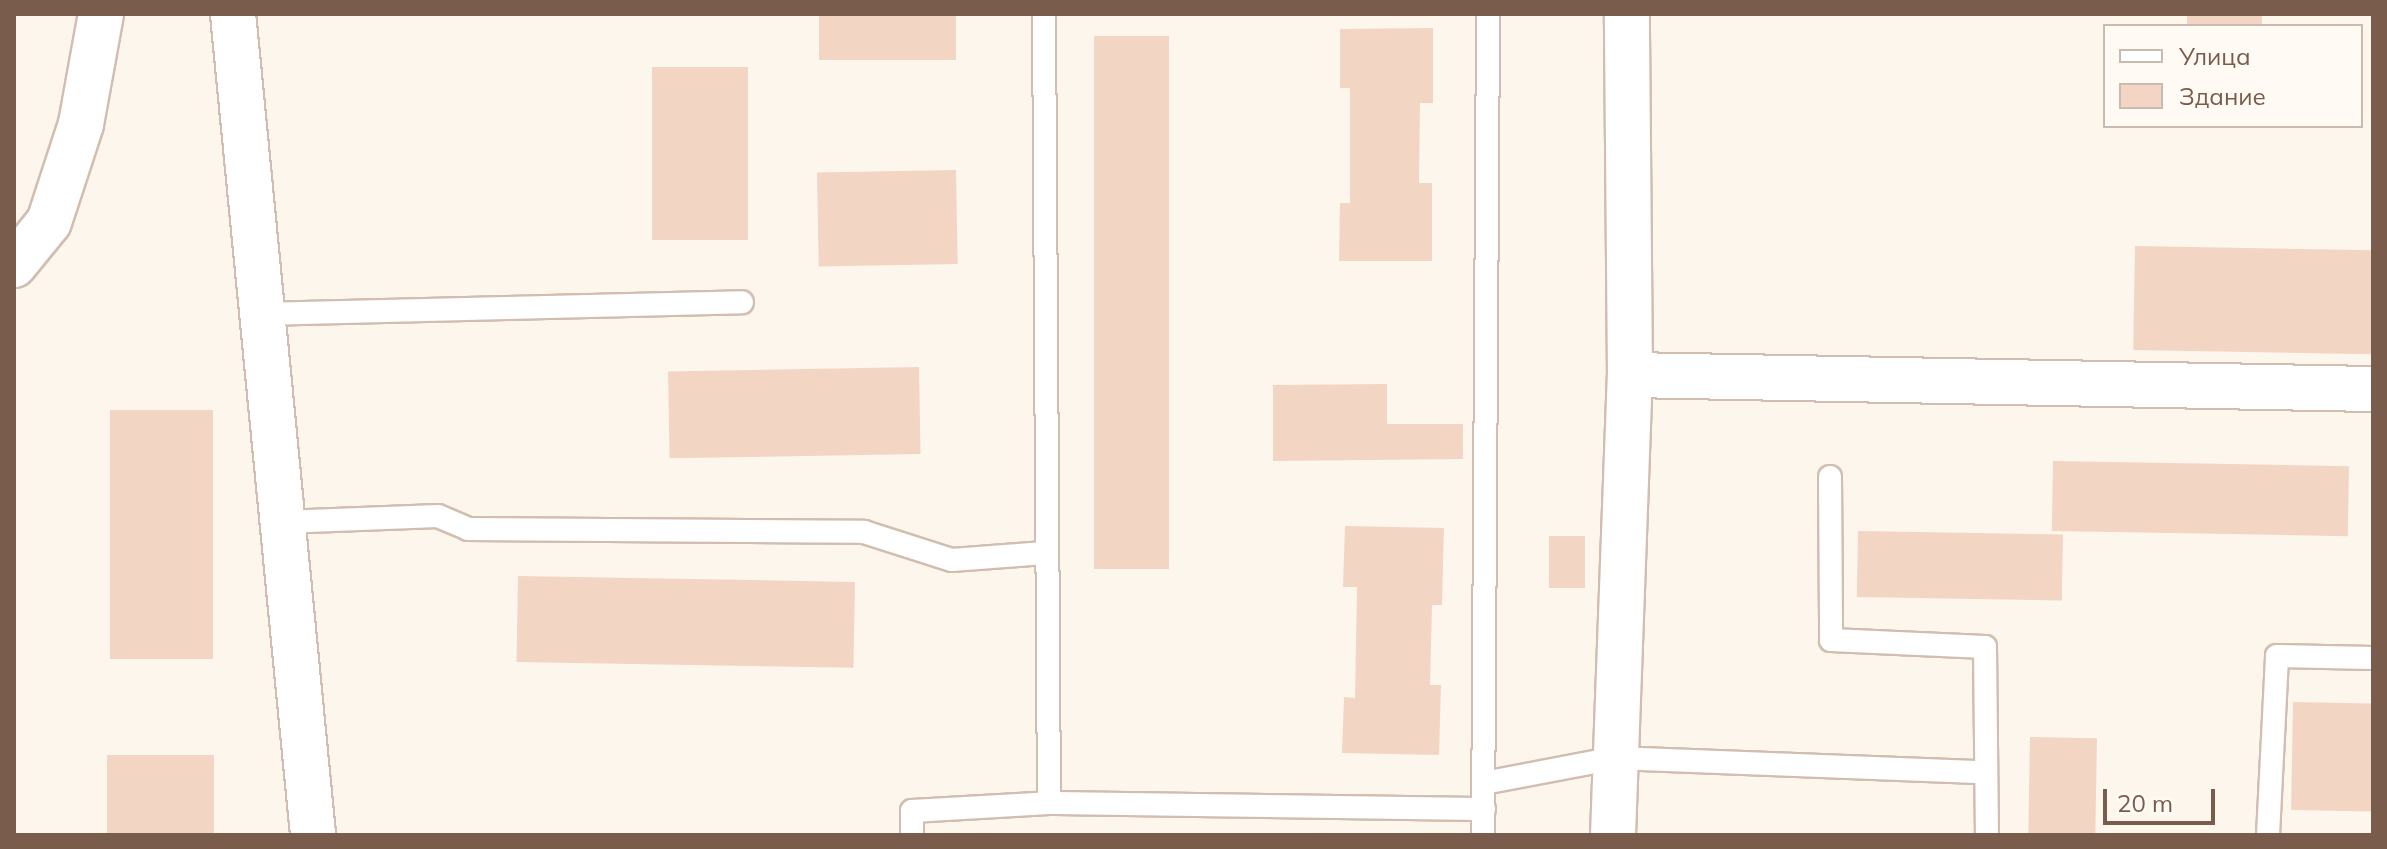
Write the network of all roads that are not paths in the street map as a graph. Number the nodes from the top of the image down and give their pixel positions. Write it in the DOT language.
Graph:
graph roads {
  1 [pos="101,14"];
  2 [pos="233,14"];
  3 [pos="1044,14"];
  4 [pos="1488,14"];
  5 [pos="1627,14"];
  6 [pos="14,265"];
  7 [pos="742,302"];
  8 [pos="262,314"];
  9 [pos="1630,375"];
  10 [pos="2373,389"];
  11 [pos="1830,477"];
  12 [pos="282,522"];
  13 [pos="1045,553"];
  14 [pos="2373,658"];
  15 [pos="1615,758"];
  16 [pos="1986,772"];
  17 [pos="1484,783"];
  18 [pos="1049,803"];
  19 [pos="1484,809"];
  20 [pos="313,835"];
  21 [pos="912,835"];
  22 [pos="1483,835"];
  23 [pos="1613,835"];
  24 [pos="1987,835"];
  25 [pos="2268,835"];
  1 -- 6 [label="street"];
  2 -- 8 [label="street"];
  3 -- 13 [label="lane"];
  4 -- 17 [label="lane"];
  5 -- 9 [label="street"];
  7 -- 8 [label="lane"];
  8 -- 12 [label="street"];
  9 -- 10 [label="street"];
  9 -- 15 [label="street"];
  11 -- 16 [label="lane"];
  12 -- 13 [label="lane"];
  12 -- 20 [label="street"];
  13 -- 18 [label="lane"];
  14 -- 25 [label="lane"];
  15 -- 16 [label="lane"];
  15 -- 17 [label="lane"];
  15 -- 23 [label="street"];
  16 -- 24 [label="lane"];
  17 -- 19 [label="lane"];
  18 -- 19 [label="lane"];
  18 -- 21 [label="lane"];
  19 -- 22 [label="lane"];
}
